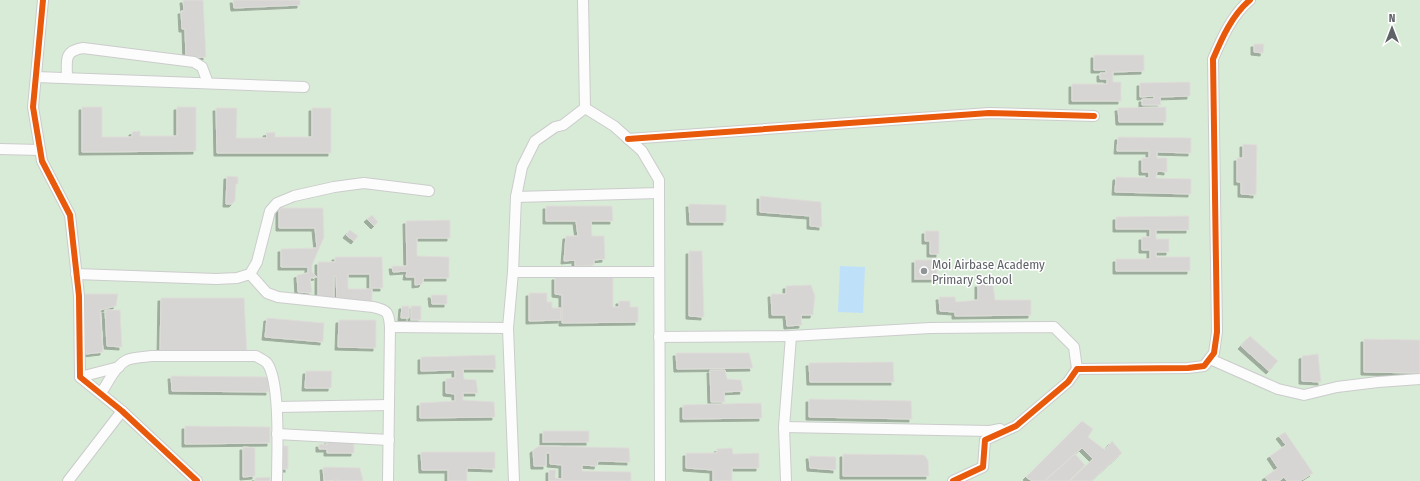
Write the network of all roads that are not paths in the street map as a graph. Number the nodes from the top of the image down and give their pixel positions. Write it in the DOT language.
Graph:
graph roads {
  1 [pos="43,0"];
  2 [pos="583,0"];
  3 [pos="1250,0"];
  4 [pos="36,77"];
  5 [pos="67,78"];
  6 [pos="208,83"];
  7 [pos="304,87"];
  8 [pos="585,108"];
  9 [pos="1094,116"];
  10 [pos="628,139"];
  11 [pos="0,149"];
  12 [pos="40,150"];
  13 [pos="429,191"];
  14 [pos="659,193"];
  15 [pos="516,197"];
  16 [pos="513,272"];
  17 [pos="659,272"];
  18 [pos="76,274"];
  19 [pos="250,274"];
  20 [pos="390,327"];
  21 [pos="508,328"];
  22 [pos="791,336"];
  23 [pos="659,337"];
  24 [pos="1210,359"];
  25 [pos="119,367"];
  26 [pos="1077,369"];
  27 [pos="80,377"];
  28 [pos="1420,380"];
  29 [pos="101,393"];
  30 [pos="389,404"];
  31 [pos="277,407"];
  32 [pos="122,411"];
  33 [pos="1016,426"];
  34 [pos="784,427"];
  35 [pos="277,434"];
  36 [pos="389,440"];
  37 [pos="68,481"];
  38 [pos="197,481"];
  39 [pos="277,481"];
  40 [pos="388,481"];
  41 [pos="514,481"];
  42 [pos="660,481"];
  43 [pos="786,481"];
  44 [pos="953,481"];
  1 -- 4 [label="street"];
  2 -- 8 [label="street"];
  3 -- 24 [label="street"];
  4 -- 5 [label="street"];
  4 -- 12 [label="street"];
  5 -- 6 [label="street"];
  5 -- 6 [label="street"];
  6 -- 7 [label="street"];
  8 -- 10 [label="street"];
  8 -- 15 [label="street"];
  9 -- 10 [label="street"];
  10 -- 14 [label="street"];
  11 -- 12 [label="street"];
  12 -- 18 [label="street"];
  13 -- 19 [label="street"];
  14 -- 15 [label="street"];
  14 -- 17 [label="street"];
  15 -- 16 [label="street"];
  16 -- 17 [label="street"];
  16 -- 21 [label="street"];
  17 -- 23 [label="street"];
  18 -- 19 [label="street"];
  18 -- 27 [label="street"];
  19 -- 20 [label="street"];
  20 -- 21 [label="street"];
  20 -- 30 [label="street"];
  21 -- 41 [label="street"];
  22 -- 23 [label="street"];
  22 -- 26 [label="street"];
  22 -- 34 [label="street"];
  23 -- 42 [label="street"];
  24 -- 26 [label="street"];
  24 -- 28 [label="street"];
  25 -- 27 [label="street"];
  25 -- 29 [label="street"];
  25 -- 31 [label="street"];
  26 -- 33 [label="street"];
  27 -- 29 [label="street"];
  29 -- 32 [label="street"];
  30 -- 31 [label="street"];
  30 -- 36 [label="street"];
  31 -- 35 [label="street"];
  32 -- 37 [label="street"];
  32 -- 38 [label="street"];
  33 -- 34 [label="street"];
  33 -- 44 [label="street"];
  34 -- 43 [label="street"];
  35 -- 36 [label="street"];
  35 -- 39 [label="street"];
  36 -- 40 [label="street"];
}
